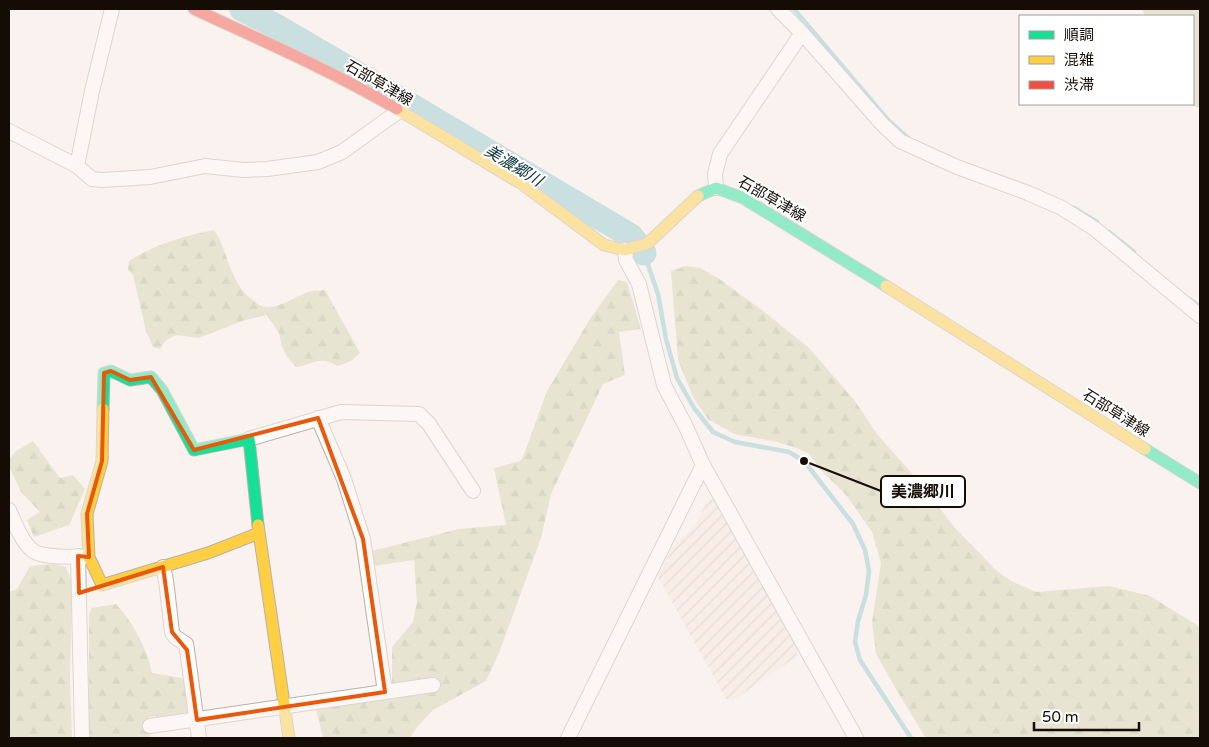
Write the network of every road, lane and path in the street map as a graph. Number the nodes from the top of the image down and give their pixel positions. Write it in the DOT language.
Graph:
graph roads {
  1 [pos="112,9"];
  2 [pos="194,9"];
  3 [pos="778,9"];
  4 [pos="802,33"];
  5 [pos="398,112"];
  6 [pos="9,131"];
  7 [pos="77,166"];
  8 [pos="716,188"];
  9 [pos="626,249"];
  10 [pos="1200,316"];
  11 [pos="318,418"];
  12 [pos="249,439"];
  13 [pos="703,465"];
  14 [pos="1200,483"];
  15 [pos="472,491"];
  16 [pos="9,510"];
  17 [pos="13,532"];
  18 [pos="259,533"];
  19 [pos="84,557"];
  20 [pos="163,567"];
  21 [pos="102,585"];
  22 [pos="79,593"];
  23 [pos="433,685"];
  24 [pos="386,692"];
  25 [pos="285,706"];
  26 [pos="197,720"];
  27 [pos="150,726"];
  28 [pos="82,738"];
  29 [pos="199,738"];
  30 [pos="289,738"];
  31 [pos="568,738"];
  32 [pos="856,738"];
  1 -- 7 [label="street"];
  2 -- 5 [label="main road, 石部草津線"];
  3 -- 4 [label="street"];
  4 -- 8 [label="street"];
  4 -- 10 [label="street"];
  5 -- 7 [label="street"];
  5 -- 9 [label="main road, 石部草津線"];
  6 -- 7 [label="street"];
  8 -- 9 [label="main road, 石部草津線"];
  8 -- 14 [label="main road, 石部草津線"];
  9 -- 13 [label="street"];
  11 -- 12 [label="street"];
  11 -- 15 [label="street"];
  11 -- 24 [label="street"];
  12 -- 18 [label="main road"];
  12 -- 19 [label="main road"];
  13 -- 31 [label="street"];
  13 -- 32 [label="street"];
  16 -- 17 [label="street"];
  17 -- 19 [label="street"];
  18 -- 20 [label="main road"];
  18 -- 25 [label="main road"];
  19 -- 21 [label="main road"];
  19 -- 22 [label="street"];
  20 -- 21 [label="main road"];
  20 -- 26 [label="street"];
  21 -- 22 [label="street"];
  22 -- 28 [label="street"];
  23 -- 24 [label="street"];
  24 -- 25 [label="street"];
  25 -- 26 [label="street"];
  25 -- 30 [label="main road"];
  26 -- 27 [label="street"];
  26 -- 29 [label="street"];
}
